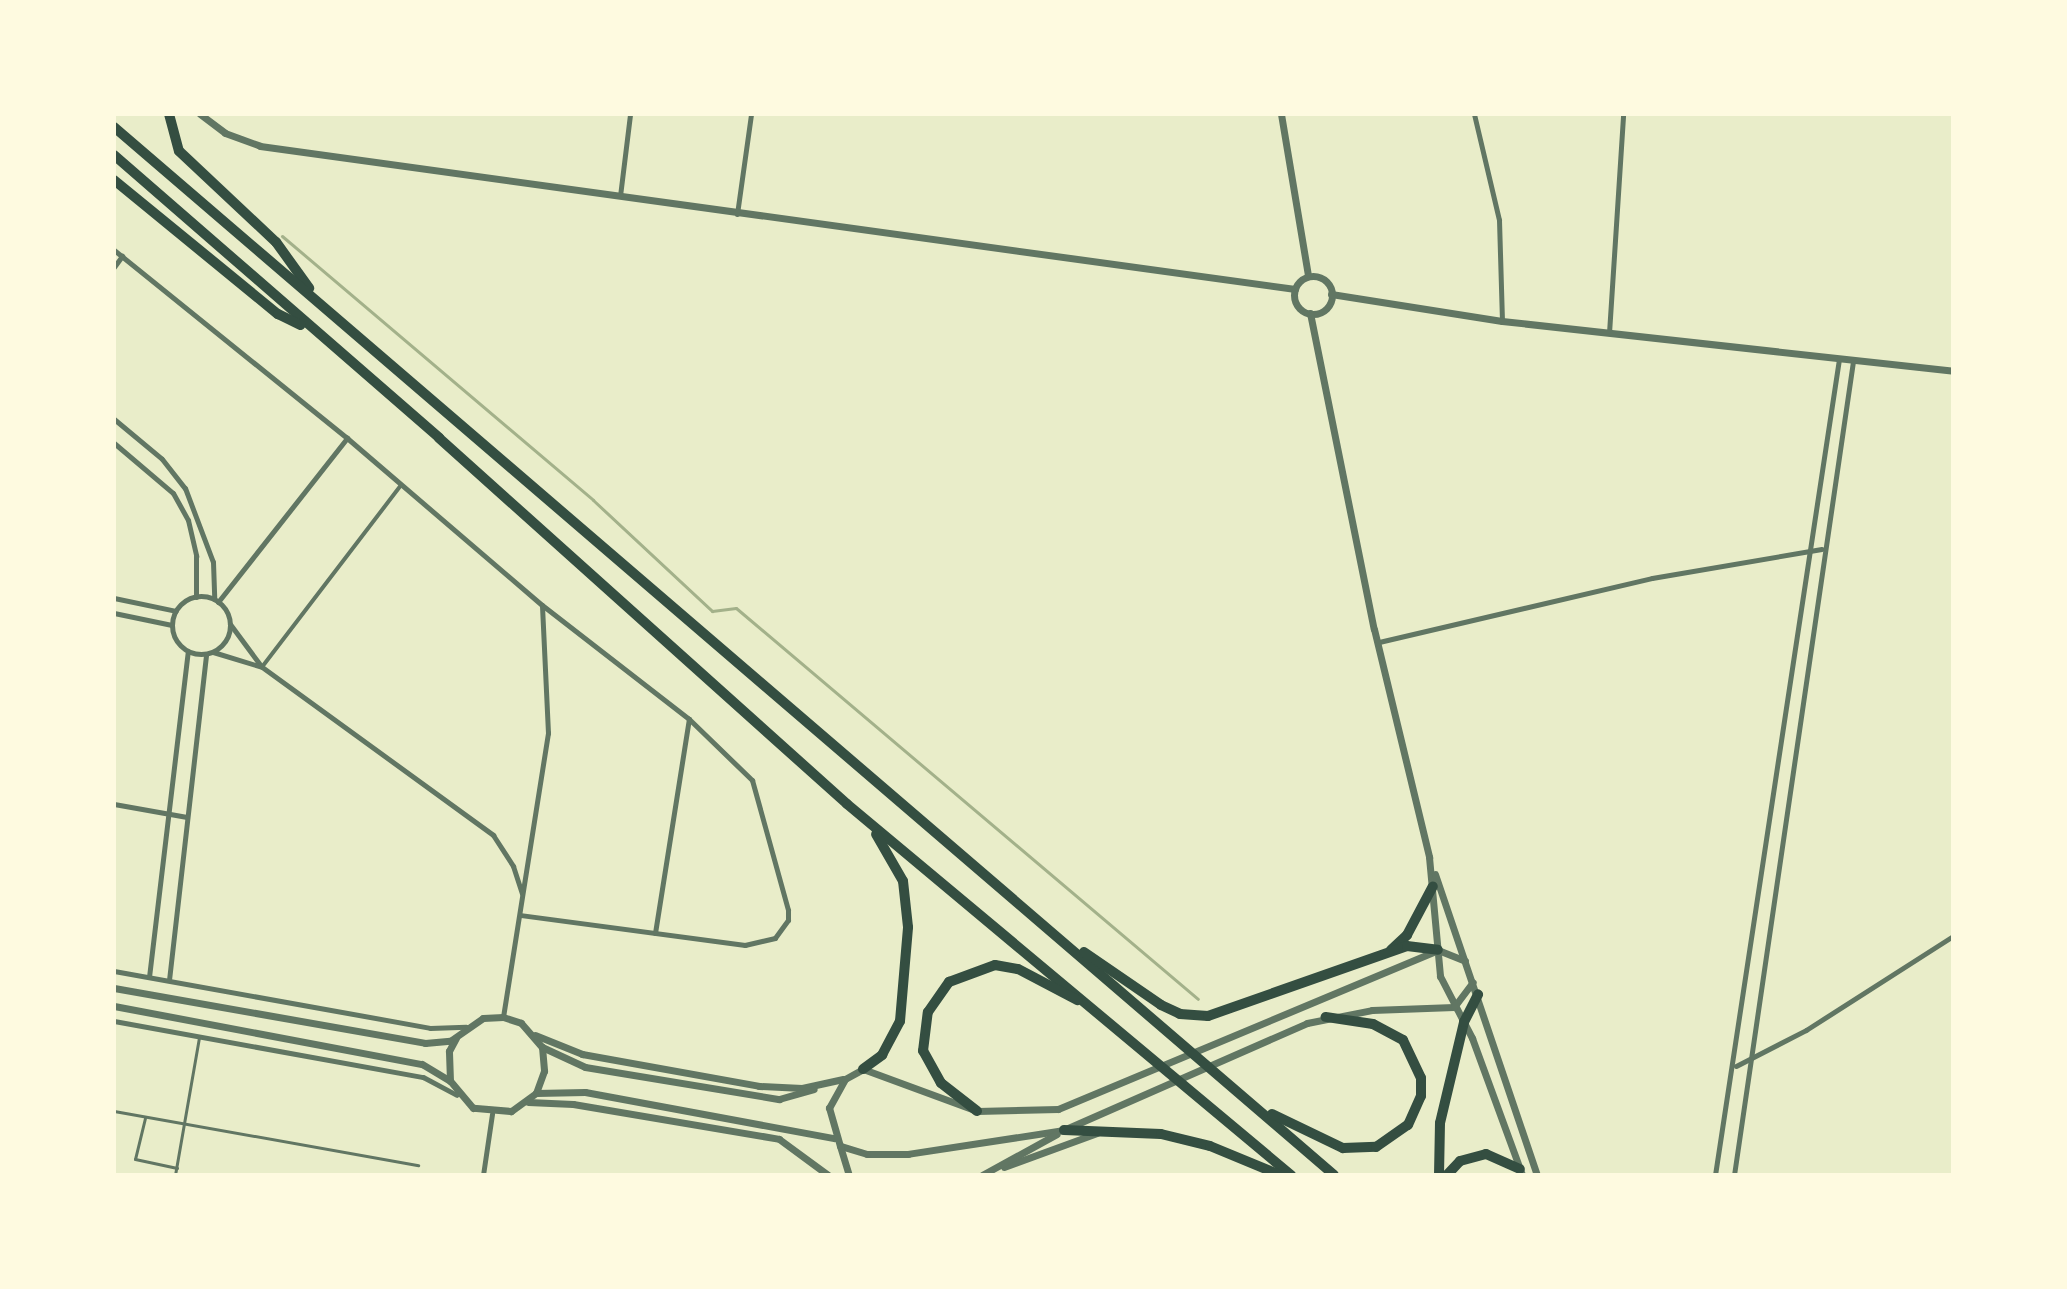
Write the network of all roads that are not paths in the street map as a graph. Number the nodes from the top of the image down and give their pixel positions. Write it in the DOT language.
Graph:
graph roads {
  1 [pos="169,114"];
  2 [pos="200,114"];
  3 [pos="630,114"];
  4 [pos="751,114"];
  5 [pos="1281,114"];
  6 [pos="1474,114"];
  7 [pos="1623,114"];
  8 [pos="114,127"];
  9 [pos="114,155"];
  10 [pos="114,180"];
  11 [pos="620,198"];
  12 [pos="737,215"];
  13 [pos="114,250"];
  14 [pos="122,256"];
  15 [pos="114,267"];
  16 [pos="1308,276"];
  17 [pos="1295,289"];
  18 [pos="310,291"];
  19 [pos="1331,294"];
  20 [pos="1310,313"];
  21 [pos="1502,321"];
  22 [pos="318,334"];
  23 [pos="1609,334"];
  24 [pos="1839,358"];
  25 [pos="1853,361"];
  26 [pos="1953,371"];
  27 [pos="114,419"];
  28 [pos="347,438"];
  29 [pos="114,443"];
  30 [pos="402,484"];
  31 [pos="1822,549"];
  32 [pos="1808,550"];
  33 [pos="196,597"];
  34 [pos="114,598"];
  35 [pos="216,601"];
  36 [pos="542,605"];
  37 [pos="176,611"];
  38 [pos="114,613"];
  39 [pos="230,624"];
  40 [pos="172,625"];
  41 [pos="1379,642"];
  42 [pos="188,651"];
  43 [pos="210,653"];
  44 [pos="262,667"];
  45 [pos="689,719"];
  46 [pos="114,804"];
  47 [pos="847,804"];
  48 [pos="170,815"];
  49 [pos="187,817"];
  50 [pos="1429,857"];
  51 [pos="1433,886"];
  52 [pos="523,896"];
  53 [pos="521,915"];
  54 [pos="1055,932"];
  55 [pos="655,933"];
  56 [pos="1953,936"];
  57 [pos="1438,950"];
  58 [pos="1383,957"];
  59 [pos="1465,961"];
  60 [pos="114,971"];
  61 [pos="149,977"];
  62 [pos="169,980"];
  63 [pos="1473,982"];
  64 [pos="114,988"];
  65 [pos="1478,994"];
  66 [pos="1088,1005"];
  67 [pos="114,1006"];
  68 [pos="1454,1007"];
  69 [pos="503,1017"];
  70 [pos="1326,1017"];
  71 [pos="114,1021"];
  72 [pos="1464,1022"];
  73 [pos="466,1027"];
  74 [pos="535,1035"];
  75 [pos="199,1037"];
  76 [pos="456,1038"];
  77 [pos="542,1047"];
  78 [pos="1752,1060"];
  79 [pos="1735,1067"];
  80 [pos="863,1069"];
  81 [pos="845,1079"];
  82 [pos="450,1081"];
  83 [pos="819,1085"];
  84 [pos="536,1093"];
  85 [pos="457,1095"];
  86 [pos="1248,1099"];
  87 [pos="528,1102"];
  88 [pos="114,1111"];
  89 [pos="977,1111"];
  90 [pos="492,1114"];
  91 [pos="145,1117"];
  92 [pos="185,1123"];
  93 [pos="1064,1130"];
  94 [pos="1102,1131"];
  95 [pos="834,1138"];
  96 [pos="840,1146"];
  97 [pos="418,1165"];
  98 [pos="177,1168"];
  99 [pos="1521,1172"];
  100 [pos="175,1175"];
  101 [pos="483,1175"];
  102 [pos="828,1175"];
  103 [pos="849,1175"];
  104 [pos="983,1175"];
  105 [pos="1280,1175"];
  106 [pos="1291,1175"];
  107 [pos="1334,1175"];
  108 [pos="1439,1175"];
  109 [pos="1447,1175"];
  110 [pos="1537,1175"];
  111 [pos="1715,1175"];
  112 [pos="1734,1175"];
  1 -- 18 [label="highway"];
  2 -- 11 [label="street"];
  3 -- 11 [label="street"];
  4 -- 12 [label="street"];
  5 -- 16 [label="street"];
  6 -- 21 [label="street"];
  7 -- 23 [label="street"];
  8 -- 18 [label="highway"];
  9 -- 22 [label="highway"];
  10 -- 22 [label="highway"];
  11 -- 12 [label="street"];
  12 -- 17 [label="street"];
  13 -- 14 [label="street"];
  14 -- 15 [label="street"];
  14 -- 28 [label="street"];
  16 -- 17 [label="street"];
  16 -- 19 [label="street"];
  17 -- 20 [label="street"];
  18 -- 54 [label="highway"];
  19 -- 20 [label="street"];
  19 -- 21 [label="street"];
  20 -- 41 [label="street"];
  21 -- 23 [label="street"];
  22 -- 47 [label="highway"];
  23 -- 24 [label="street"];
  24 -- 25 [label="street"];
  24 -- 32 [label="street"];
  25 -- 26 [label="street"];
  25 -- 31 [label="street"];
  27 -- 35 [label="street"];
  28 -- 30 [label="street"];
  28 -- 35 [label="street"];
  29 -- 33 [label="street"];
  30 -- 36 [label="street"];
  30 -- 44 [label="street"];
  31 -- 32 [label="street"];
  31 -- 78 [label="street"];
  32 -- 41 [label="street"];
  32 -- 79 [label="street"];
  33 -- 35 [label="street"];
  33 -- 37 [label="street"];
  34 -- 37 [label="street"];
  35 -- 39 [label="street"];
  36 -- 45 [label="street"];
  36 -- 52 [label="street"];
  37 -- 40 [label="street"];
  38 -- 40 [label="street"];
  39 -- 43 [label="street"];
  39 -- 44 [label="street"];
  40 -- 42 [label="street"];
  41 -- 50 [label="street"];
  42 -- 43 [label="street"];
  42 -- 48 [label="street"];
  43 -- 44 [label="street"];
  43 -- 49 [label="street"];
  44 -- 52 [label="street"];
  45 -- 55 [label="street"];
  45 -- 55 [label="street"];
  46 -- 48 [label="street"];
  47 -- 66 [label="highway"];
  47 -- 80 [label="highway"];
  48 -- 49 [label="street"];
  48 -- 61 [label="street"];
  49 -- 62 [label="street"];
  50 -- 51 [label="street"];
  50 -- 59 [label="street"];
  51 -- 57 [label="street"];
  51 -- 58 [label="highway"];
  52 -- 53 [label="street"];
  53 -- 55 [label="street"];
  53 -- 69 [label="street"];
  54 -- 58 [label="highway"];
  54 -- 86 [label="highway"];
  56 -- 78 [label="street"];
  57 -- 58 [label="highway"];
  57 -- 59 [label="street"];
  57 -- 68 [label="street"];
  57 -- 89 [label="street"];
  59 -- 63 [label="street"];
  60 -- 61 [label="street"];
  61 -- 62 [label="street"];
  62 -- 73 [label="street"];
  63 -- 65 [label="street"];
  63 -- 68 [label="street"];
  64 -- 76 [label="street"];
  65 -- 72 [label="highway"];
  65 -- 110 [label="street"];
  66 -- 89 [label="highway"];
  66 -- 106 [label="highway"];
  67 -- 82 [label="street"];
  68 -- 70 [label="street"];
  68 -- 72 [label="street"];
  69 -- 73 [label="street"];
  69 -- 74 [label="street"];
  70 -- 86 [label="highway"];
  70 -- 93 [label="street"];
  71 -- 75 [label="street"];
  72 -- 99 [label="street"];
  72 -- 108 [label="highway"];
  73 -- 76 [label="street"];
  74 -- 77 [label="street"];
  74 -- 83 [label="street"];
  75 -- 85 [label="street"];
  75 -- 92 [label="lane"];
  76 -- 82 [label="street"];
  77 -- 83 [label="street"];
  77 -- 84 [label="street"];
  78 -- 79 [label="street"];
  78 -- 112 [label="street"];
  79 -- 111 [label="street"];
  80 -- 81 [label="street"];
  80 -- 89 [label="street"];
  81 -- 83 [label="street"];
  81 -- 95 [label="street"];
  82 -- 85 [label="street"];
  84 -- 87 [label="street"];
  84 -- 95 [label="street"];
  85 -- 90 [label="street"];
  86 -- 107 [label="highway"];
  87 -- 90 [label="street"];
  87 -- 102 [label="street"];
  88 -- 91 [label="lane"];
  90 -- 101 [label="street"];
  91 -- 92 [label="lane"];
  91 -- 98 [label="lane"];
  92 -- 97 [label="lane"];
  92 -- 98 [label="lane"];
  93 -- 94 [label="highway"];
  93 -- 96 [label="street"];
  93 -- 104 [label="street"];
  94 -- 104 [label="street"];
  94 -- 105 [label="highway"];
  95 -- 96 [label="street"];
  96 -- 103 [label="street"];
  98 -- 100 [label="lane"];
  99 -- 109 [label="highway"];
}
